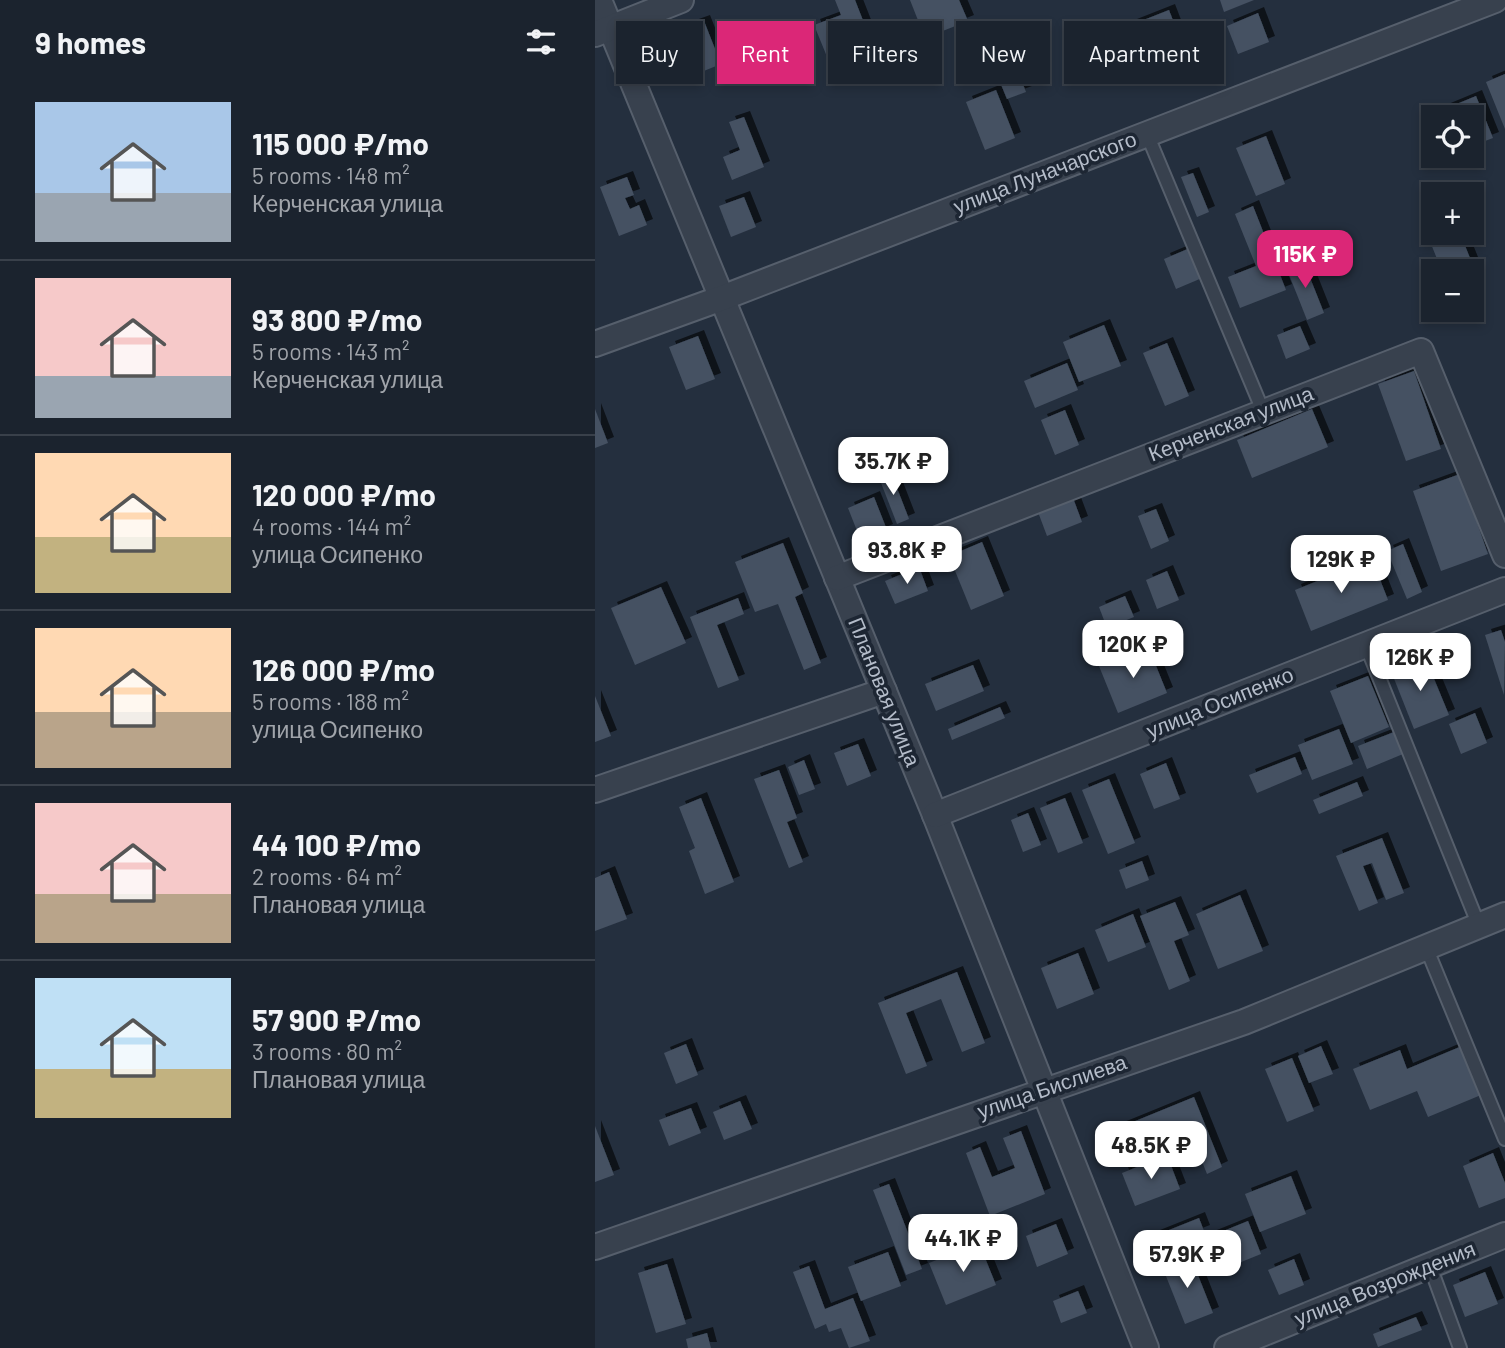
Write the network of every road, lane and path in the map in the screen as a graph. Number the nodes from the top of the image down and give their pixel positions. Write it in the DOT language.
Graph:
graph roads {
  1 [pos="599,0"];
  2 [pos="681,0"];
  3 [pos="1495,0"];
  4 [pos="603,31"];
  5 [pos="1147,134"];
  6 [pos="722,298"];
  7 [pos="595,344"];
  8 [pos="1263,411"];
  9 [pos="1505,555"];
  10 [pos="837,578"];
  11 [pos="1505,590"];
  12 [pos="1366,645"];
  13 [pos="884,691"];
  14 [pos="595,790"];
  15 [pos="935,815"];
  16 [pos="1505,915"];
  17 [pos="1479,926"];
  18 [pos="1426,947"];
  19 [pos="1044,1090"];
  20 [pos="1505,1139"];
  21 [pos="1505,1235"];
  22 [pos="595,1247"];
  23 [pos="1430,1266"];
  24 [pos="1146,1348"];
  25 [pos="1227,1348"];
  26 [pos="1460,1348"];
  1 -- 4 [label="street, Плановая улица"];
  2 -- 4 [label="street"];
  3 -- 5 [label="street, улица Луначарского"];
  4 -- 6 [label="street, Плановая улица"];
  5 -- 6 [label="street, улица Луначарского"];
  5 -- 8 [label="lane"];
  6 -- 7 [label="street, улица Луначарского"];
  6 -- 10 [label="street, Плановая улица"];
  8 -- 9 [label="street, Керченская улица"];
  8 -- 10 [label="street, Керченская улица"];
  10 -- 13 [label="street, Плановая улица"];
  11 -- 12 [label="street, улица Осипенко"];
  12 -- 15 [label="street, улица Осипенко"];
  12 -- 17 [label="lane"];
  13 -- 14 [label="street"];
  13 -- 15 [label="street, Плановая улица"];
  15 -- 19 [label="street, Плановая улица"];
  16 -- 17 [label="street, улица Бислиева"];
  17 -- 18 [label="street, улица Бислиева"];
  18 -- 19 [label="street, улица Бислиева"];
  18 -- 20 [label="lane"];
  19 -- 22 [label="street, улица Бислиева"];
  19 -- 24 [label="street, Плановая улица"];
  21 -- 23 [label="street, улица Возрождения"];
  23 -- 25 [label="street, улица Возрождения"];
  23 -- 26 [label="lane"];
}
